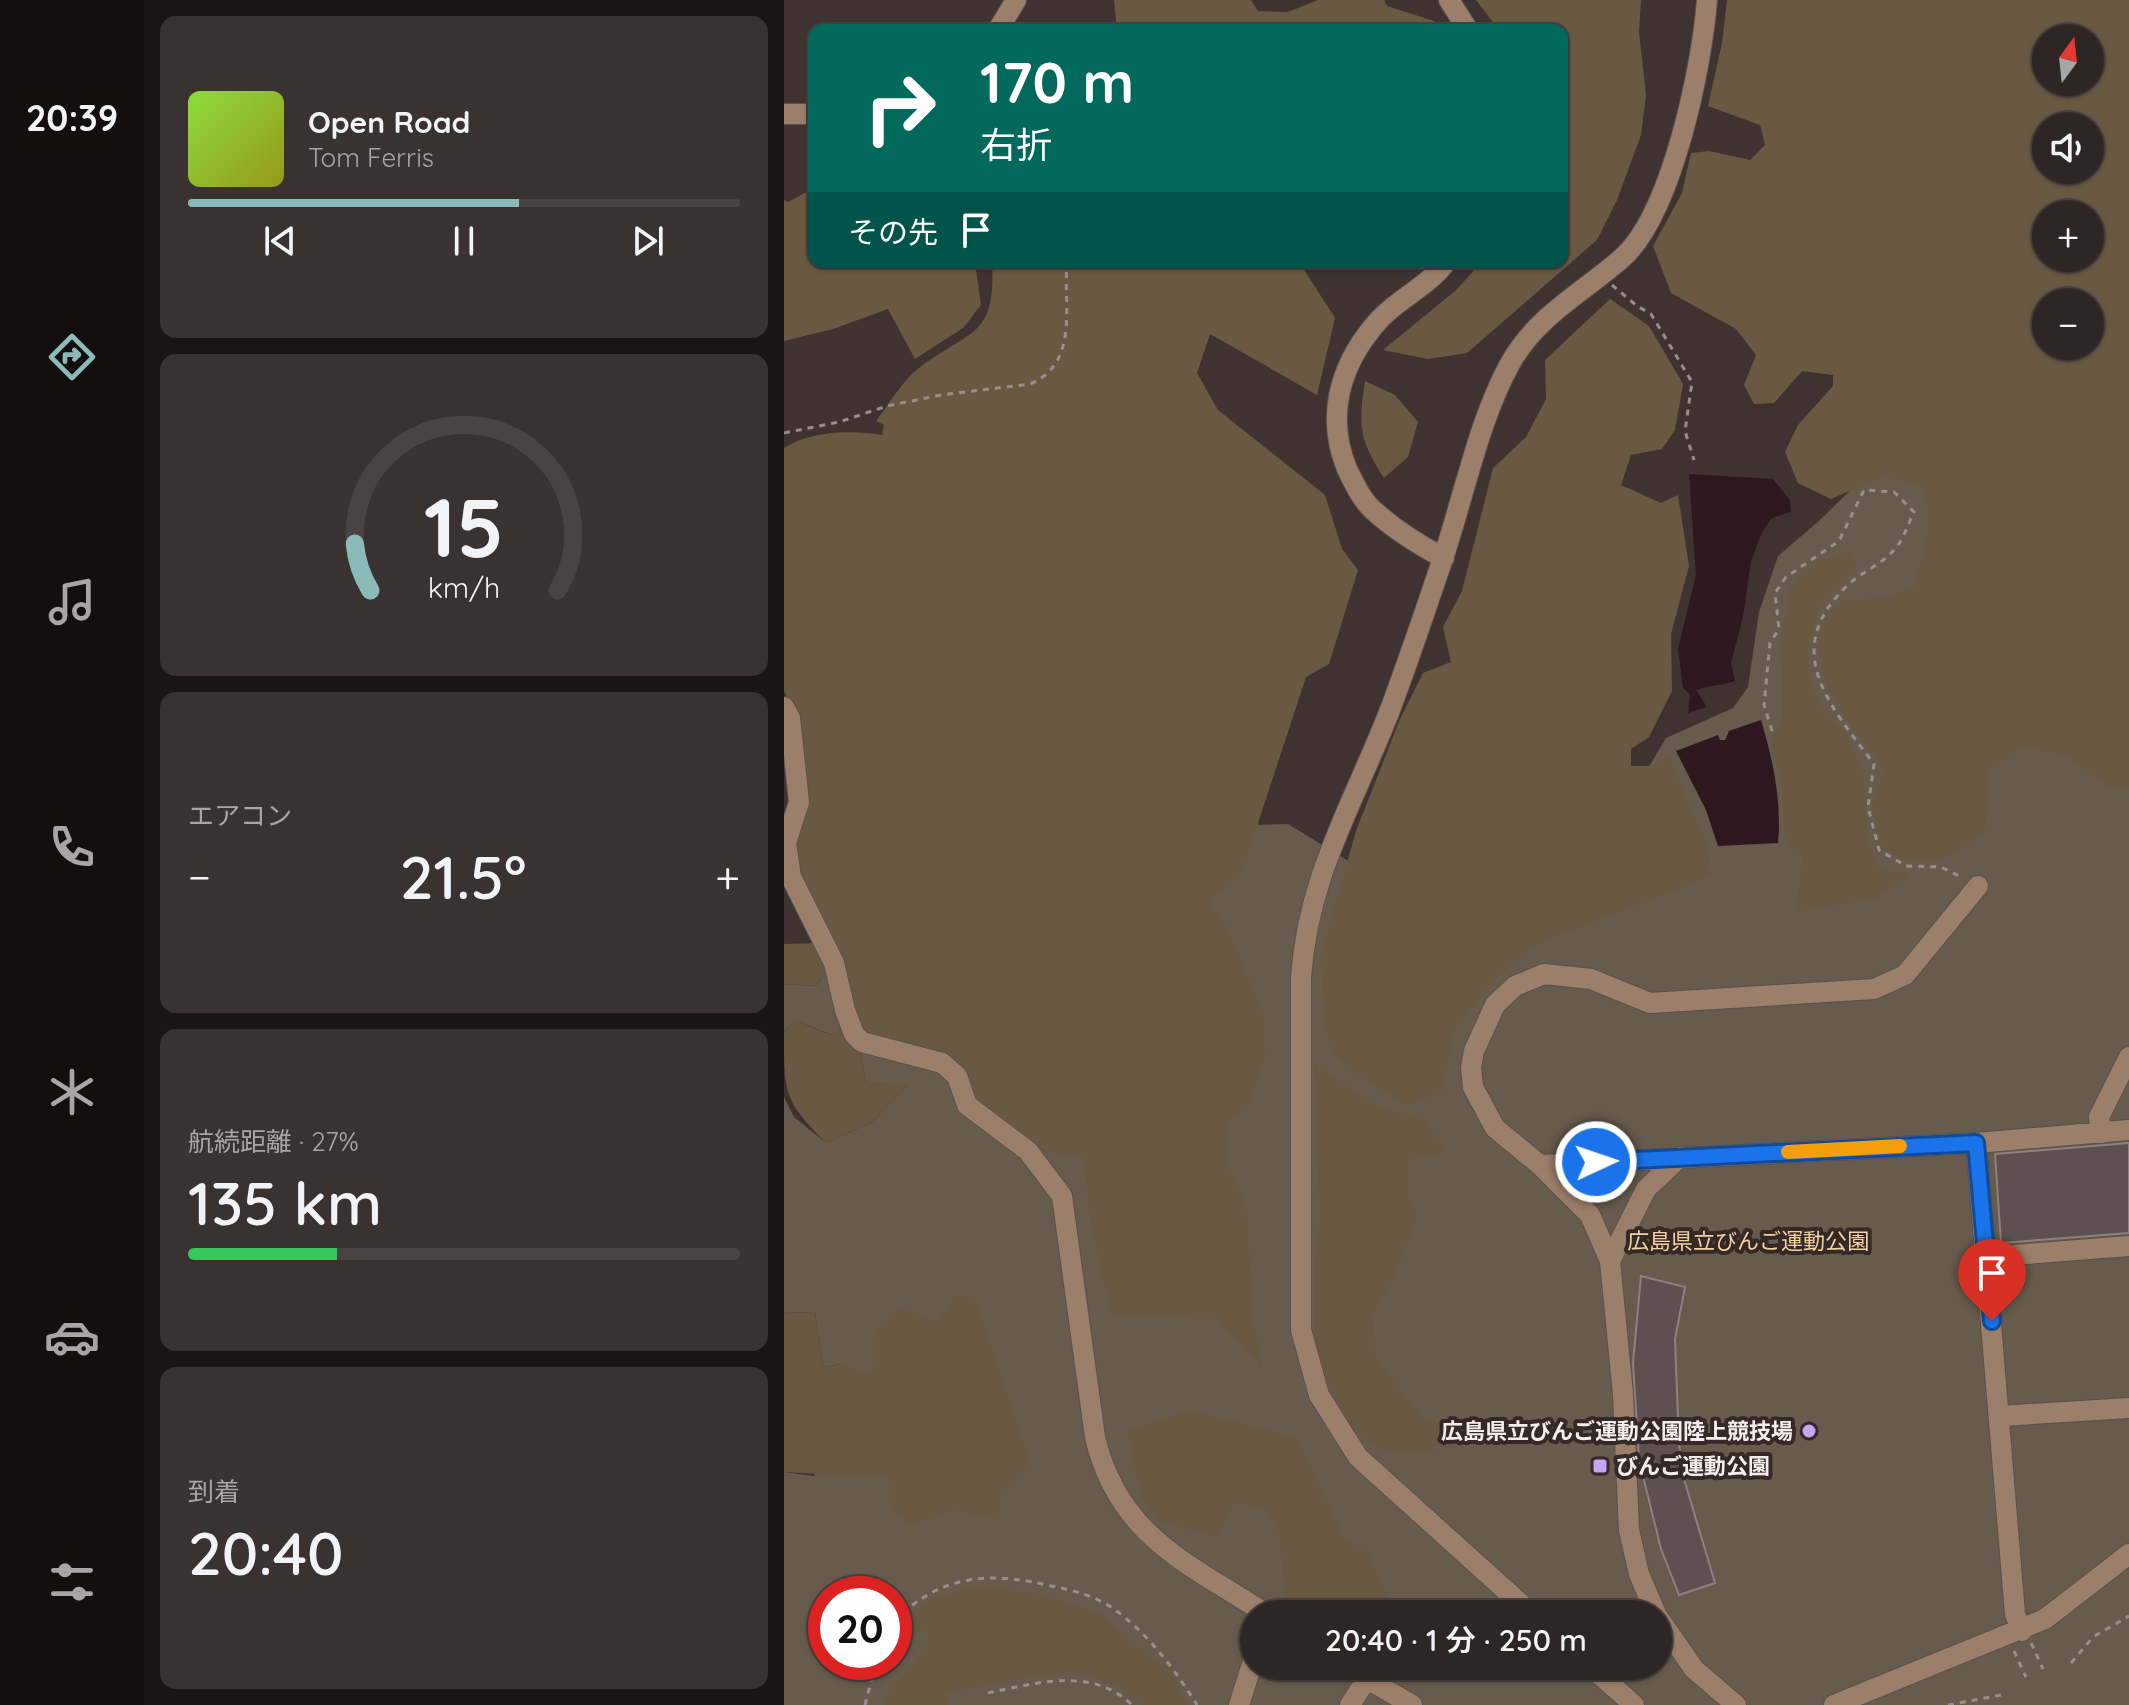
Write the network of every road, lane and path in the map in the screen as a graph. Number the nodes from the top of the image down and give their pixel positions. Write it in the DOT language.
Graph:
graph roads {
  1 [pos="1016,0"];
  2 [pos="1449,0"];
  3 [pos="1707,0"];
  4 [pos="1002,24"];
  5 [pos="1464,24"];
  6 [pos="784,114"];
  7 [pos="808,114"];
  8 [pos="1067,268"];
  9 [pos="1439,268"];
  10 [pos="1601,275"];
  11 [pos="784,433"];
  12 [pos="1694,460"];
  13 [pos="1444,558"];
  14 [pos="784,707"];
  15 [pos="1772,731"];
  16 [pos="1978,886"];
  17 [pos="2129,1057"];
  18 [pos="2129,1130"];
  19 [pos="2101,1133"];
  20 [pos="1976,1143"];
  21 [pos="1680,1157"];
  22 [pos="1540,1165"];
  23 [pos="2129,1246"];
  24 [pos="1988,1257"];
  25 [pos="1610,1261"];
  26 [pos="2129,1408"];
  27 [pos="2000,1416"];
  28 [pos="1634,1429"];
  29 [pos="1577,1435"];
  30 [pos="2129,1554"];
  31 [pos="1245,1600"];
  32 [pos="1516,1600"];
  33 [pos="1650,1600"];
  34 [pos="912,1608"];
  35 [pos="2129,1616"];
  36 [pos="1672,1637"];
  37 [pos="2027,1639"];
  38 [pos="2015,1654"];
  39 [pos="2071,1663"];
  40 [pos="2043,1669"];
  41 [pos="2026,1677"];
  42 [pos="871,1680"];
  43 [pos="1247,1680"];
  44 [pos="1366,1680"];
  45 [pos="1606,1680"];
  46 [pos="988,1693"];
  47 [pos="2001,1695"];
  48 [pos="865,1705"];
  49 [pos="1132,1705"];
  50 [pos="1197,1705"];
  51 [pos="1239,1705"];
  52 [pos="1350,1705"];
  53 [pos="1412,1705"];
  54 [pos="1634,1705"];
  55 [pos="1736,1705"];
  56 [pos="1834,1705"];
  57 [pos="1948,1705"];
  1 -- 4 [label="street"];
  2 -- 5 [label="street"];
  3 -- 10 [label="street"];
  6 -- 7 [label="street"];
  8 -- 11 [label="path"];
  9 -- 13 [label="street"];
  10 -- 12 [label="path"];
  10 -- 13 [label="street"];
  13 -- 32 [label="street"];
  14 -- 31 [label="street"];
  15 -- 16 [label="path"];
  16 -- 22 [label="street"];
  17 -- 19 [label="street"];
  18 -- 19 [label="street"];
  19 -- 20 [label="street"];
  20 -- 21 [label="street"];
  20 -- 24 [label="street"];
  21 -- 22 [label="street"];
  21 -- 25 [label="street"];
  22 -- 25 [label="street"];
  23 -- 24 [label="street"];
  24 -- 27 [label="street"];
  25 -- 33 [label="street"];
  26 -- 27 [label="street"];
  27 -- 37 [label="street"];
  28 -- 29 [label="path, bridge"];
  30 -- 37 [label="street"];
  34 -- 50 [label="path"];
  35 -- 39 [label="path"];
  36 -- 55 [label="street"];
  37 -- 40 [label="path"];
  37 -- 56 [label="street"];
  38 -- 41 [label="path"];
  42 -- 48 [label="path"];
  43 -- 51 [label="street"];
  44 -- 52 [label="street"];
  44 -- 53 [label="street"];
  45 -- 54 [label="street"];
  46 -- 49 [label="path"];
  47 -- 57 [label="path"];
}
